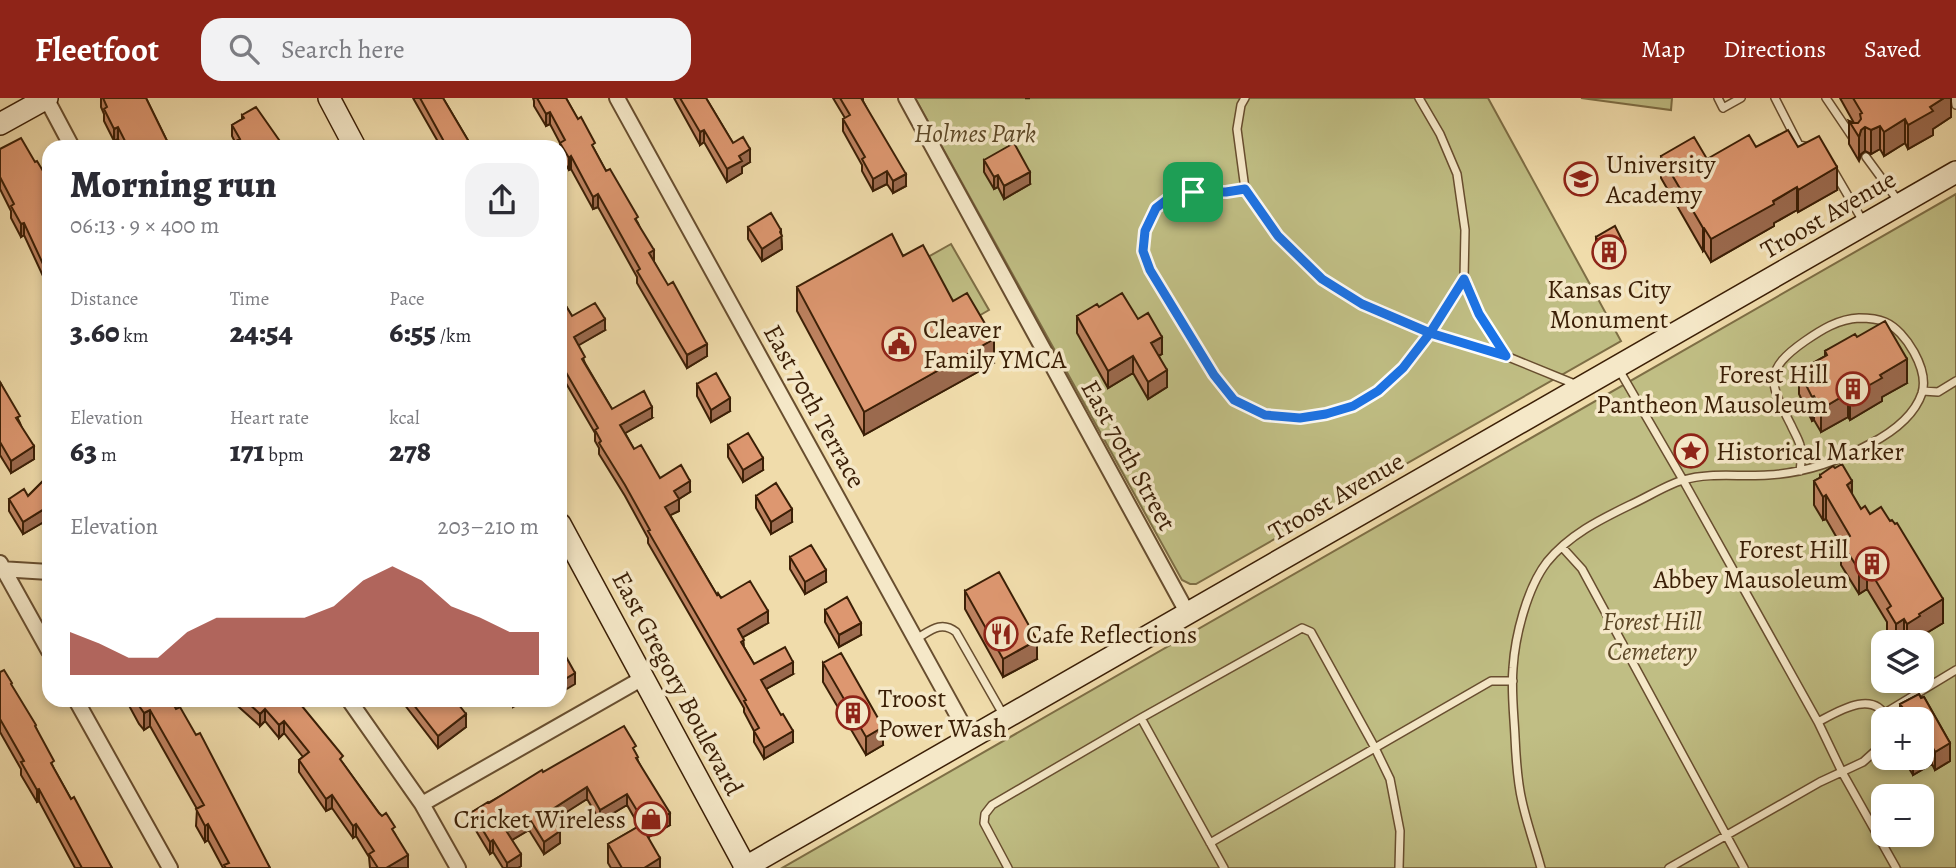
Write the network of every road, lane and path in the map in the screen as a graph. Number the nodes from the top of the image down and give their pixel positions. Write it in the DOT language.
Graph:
graph roads {
  1 [pos="46,98"];
  2 [pos="329,98"];
  3 [pos="617,98"];
  4 [pos="906,98"];
  5 [pos="1025,98"];
  6 [pos="1033,98"];
  7 [pos="1245,98"];
  8 [pos="1419,98"];
  9 [pos="1718,98"];
  10 [pos="1741,98"];
  11 [pos="1774,98"];
  12 [pos="1826,98"];
  13 [pos="1955,98"];
  14 [pos="1956,105"];
  15 [pos="0,124"];
  16 [pos="68,140"];
  17 [pos="351,140"];
  18 [pos="1855,141"];
  19 [pos="1821,150"];
  20 [pos="1866,157"];
  21 [pos="1828,160"];
  22 [pos="1956,172"];
  23 [pos="1245,189"];
  24 [pos="1900,204"];
  25 [pos="1865,225"];
  26 [pos="1464,279"];
  27 [pos="1430,333"];
  28 [pos="1506,356"];
  29 [pos="1617,367"];
  30 [pos="1956,381"];
  31 [pos="1582,387"];
  32 [pos="1923,391"];
  33 [pos="1800,471"];
  34 [pos="1683,480"];
  35 [pos="567,537"];
  36 [pos="1562,547"];
  37 [pos="1,567"];
  38 [pos="42,571"];
  39 [pos="1188,614"];
  40 [pos="42,639"];
  41 [pos="916,639"];
  42 [pos="1956,670"];
  43 [pos="643,678"];
  44 [pos="1513,681"];
  45 [pos="80,707"];
  46 [pos="354,707"];
  47 [pos="1875,707"];
  48 [pos="1900,707"];
  49 [pos="1141,718"];
  50 [pos="1005,719"];
  51 [pos="1818,722"];
  52 [pos="970,738"];
  53 [pos="1375,748"];
  54 [pos="1871,755"];
  55 [pos="1842,772"];
  56 [pos="422,804"];
  57 [pos="1726,835"];
  58 [pos="1210,843"];
  59 [pos="170,868"];
  60 [pos="458,868"];
  61 [pos="745,868"];
  62 [pos="1008,868"];
  63 [pos="1224,868"];
  64 [pos="1399,868"];
  65 [pos="1541,868"];
  66 [pos="1669,868"];
  67 [pos="1744,868"];
  68 [pos="1896,868"];
  1 -- 15 [label="main road"];
  1 -- 16 [label="street"];
  2 -- 17 [label="main road"];
  3 -- 41 [label="street, East 70th Terrace"];
  4 -- 39 [label="street, East 70th Street"];
  5 -- 6 [label="path"];
  7 -- 23 [label="lane"];
  8 -- 26 [label="lane"];
  9 -- 10 [label="lane"];
  11 -- 19 [label="lane"];
  12 -- 18 [label="lane"];
  13 -- 14 [label="lane"];
  20 -- 24 [label="lane"];
  21 -- 25 [label="lane"];
  22 -- 24 [label="main road, Troost Avenue"];
  23 -- 27 [label="lane"];
  23 -- 27 [label="lane"];
  24 -- 25 [label="main road, Troost Avenue"];
  25 -- 29 [label="main road, Troost Avenue"];
  26 -- 27 [label="lane"];
  26 -- 28 [label="lane"];
  27 -- 28 [label="lane"];
  28 -- 31 [label="lane"];
  29 -- 31 [label="main road, Troost Avenue"];
  29 -- 34 [label="lane"];
  30 -- 32 [label="lane"];
  31 -- 39 [label="main road, Troost Avenue"];
  32 -- 33 [label="lane"];
  32 -- 33 [label="lane"];
  33 -- 34 [label="lane"];
  34 -- 36 [label="lane"];
  34 -- 51 [label="lane"];
  35 -- 43 [label="main road, East Gregory Boulevard"];
  36 -- 44 [label="lane"];
  36 -- 57 [label="lane"];
  37 -- 38 [label="street"];
  37 -- 40 [label="street"];
  39 -- 50 [label="main road, Troost Avenue"];
  41 -- 50 [label="lane"];
  41 -- 52 [label="street, East 70th Terrace"];
  42 -- 48 [label="lane"];
  43 -- 56 [label="street"];
  43 -- 61 [label="main road, East Gregory Boulevard"];
  44 -- 53 [label="lane"];
  44 -- 65 [label="lane"];
  45 -- 59 [label="street"];
  46 -- 56 [label="street"];
  47 -- 51 [label="lane"];
  49 -- 53 [label="lane"];
  49 -- 58 [label="lane"];
  49 -- 62 [label="lane"];
  50 -- 52 [label="main road, Troost Avenue"];
  51 -- 55 [label="lane"];
  52 -- 61 [label="main road, Troost Avenue"];
  53 -- 58 [label="lane"];
  53 -- 64 [label="lane"];
  54 -- 55 [label="lane"];
  55 -- 57 [label="lane"];
  55 -- 68 [label="lane"];
  56 -- 60 [label="street"];
  57 -- 66 [label="lane"];
  57 -- 67 [label="lane"];
  58 -- 63 [label="lane"];
}
